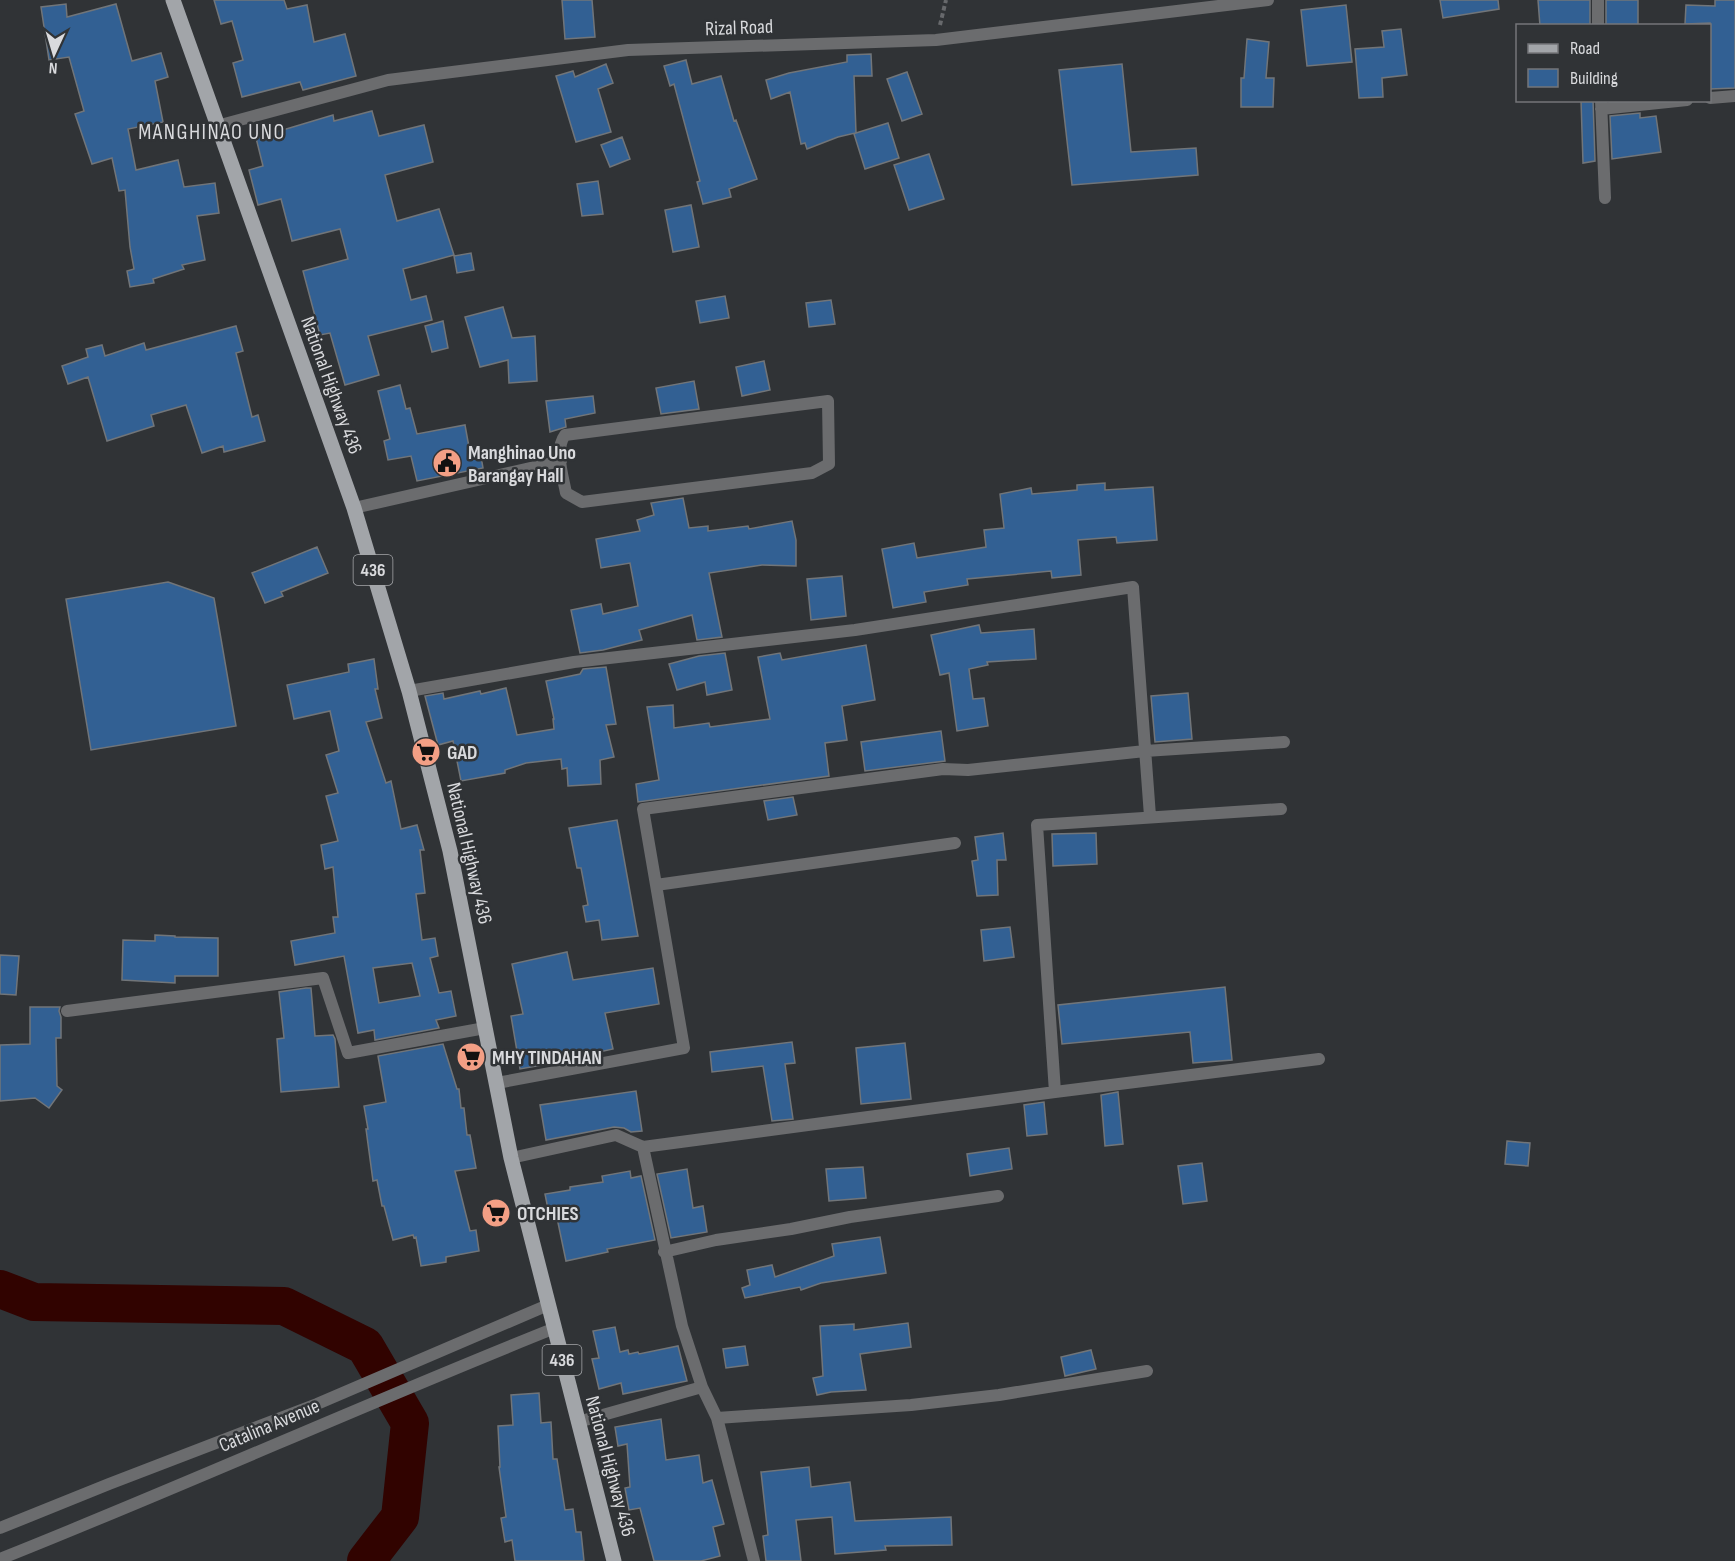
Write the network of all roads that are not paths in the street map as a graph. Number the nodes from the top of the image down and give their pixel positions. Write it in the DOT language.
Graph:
graph roads {
  1 [pos="172,0"];
  2 [pos="1598,0"];
  3 [pos="1261,1"];
  4 [pos="1598,24"];
  5 [pos="1735,96"];
  6 [pos="1711,98"];
  7 [pos="1653,102"];
  8 [pos="1601,105"];
  9 [pos="217,126"];
  10 [pos="1605,198"];
  11 [pos="561,461"];
  12 [pos="354,508"];
  13 [pos="409,691"];
  14 [pos="1284,742"];
  15 [pos="1145,751"];
  16 [pos="1281,809"];
  17 [pos="1150,816"];
  18 [pos="955,843"];
  19 [pos="656,885"];
  20 [pos="67,1011"];
  21 [pos="485,1028"];
  22 [pos="1319,1059"];
  23 [pos="497,1083"];
  24 [pos="1054,1092"];
  25 [pos="643,1148"];
  26 [pos="511,1158"];
  27 [pos="998,1197"];
  28 [pos="664,1252"];
  29 [pos="549,1305"];
  30 [pos="555,1328"];
  31 [pos="1147,1371"];
  32 [pos="702,1387"];
  33 [pos="717,1418"];
  34 [pos="578,1422"];
  35 [pos="0,1528"];
  36 [pos="0,1559"];
  37 [pos="614,1561"];
  38 [pos="754,1561"];
  1 -- 9 [label="main road, National Highway 436 / 436"];
  2 -- 4 [label="street"];
  3 -- 9 [label="street, Rizal Road"];
  5 -- 6 [label="street"];
  7 -- 8 [label="street"];
  8 -- 10 [label="street"];
  9 -- 12 [label="main road, National Highway 436 / 436"];
  11 -- 11 [label="street"];
  11 -- 12 [label="street"];
  12 -- 13 [label="main road, National Highway 436 / 436"];
  13 -- 15 [label="street"];
  13 -- 21 [label="main road, National Highway 436 / 436"];
  14 -- 15 [label="street"];
  15 -- 17 [label="street"];
  15 -- 19 [label="street"];
  16 -- 17 [label="street"];
  17 -- 24 [label="street"];
  18 -- 19 [label="street"];
  19 -- 23 [label="street"];
  20 -- 21 [label="street"];
  21 -- 23 [label="main road, National Highway 436 / 436"];
  22 -- 24 [label="street"];
  23 -- 26 [label="main road, National Highway 436 / 436"];
  24 -- 25 [label="street"];
  25 -- 26 [label="street"];
  25 -- 28 [label="street"];
  26 -- 29 [label="main road, National Highway 436 / 436"];
  27 -- 28 [label="street"];
  28 -- 32 [label="street"];
  29 -- 30 [label="main road, National Highway 436 / 436"];
  29 -- 35 [label="street, Catalina Avenue"];
  30 -- 34 [label="main road, National Highway 436 / 436"];
  30 -- 36 [label="street, Catalina Avenue"];
  31 -- 33 [label="street"];
  32 -- 33 [label="street"];
  32 -- 34 [label="street"];
  33 -- 38 [label="street"];
  34 -- 37 [label="main road, National Highway 436 / 436"];
}
